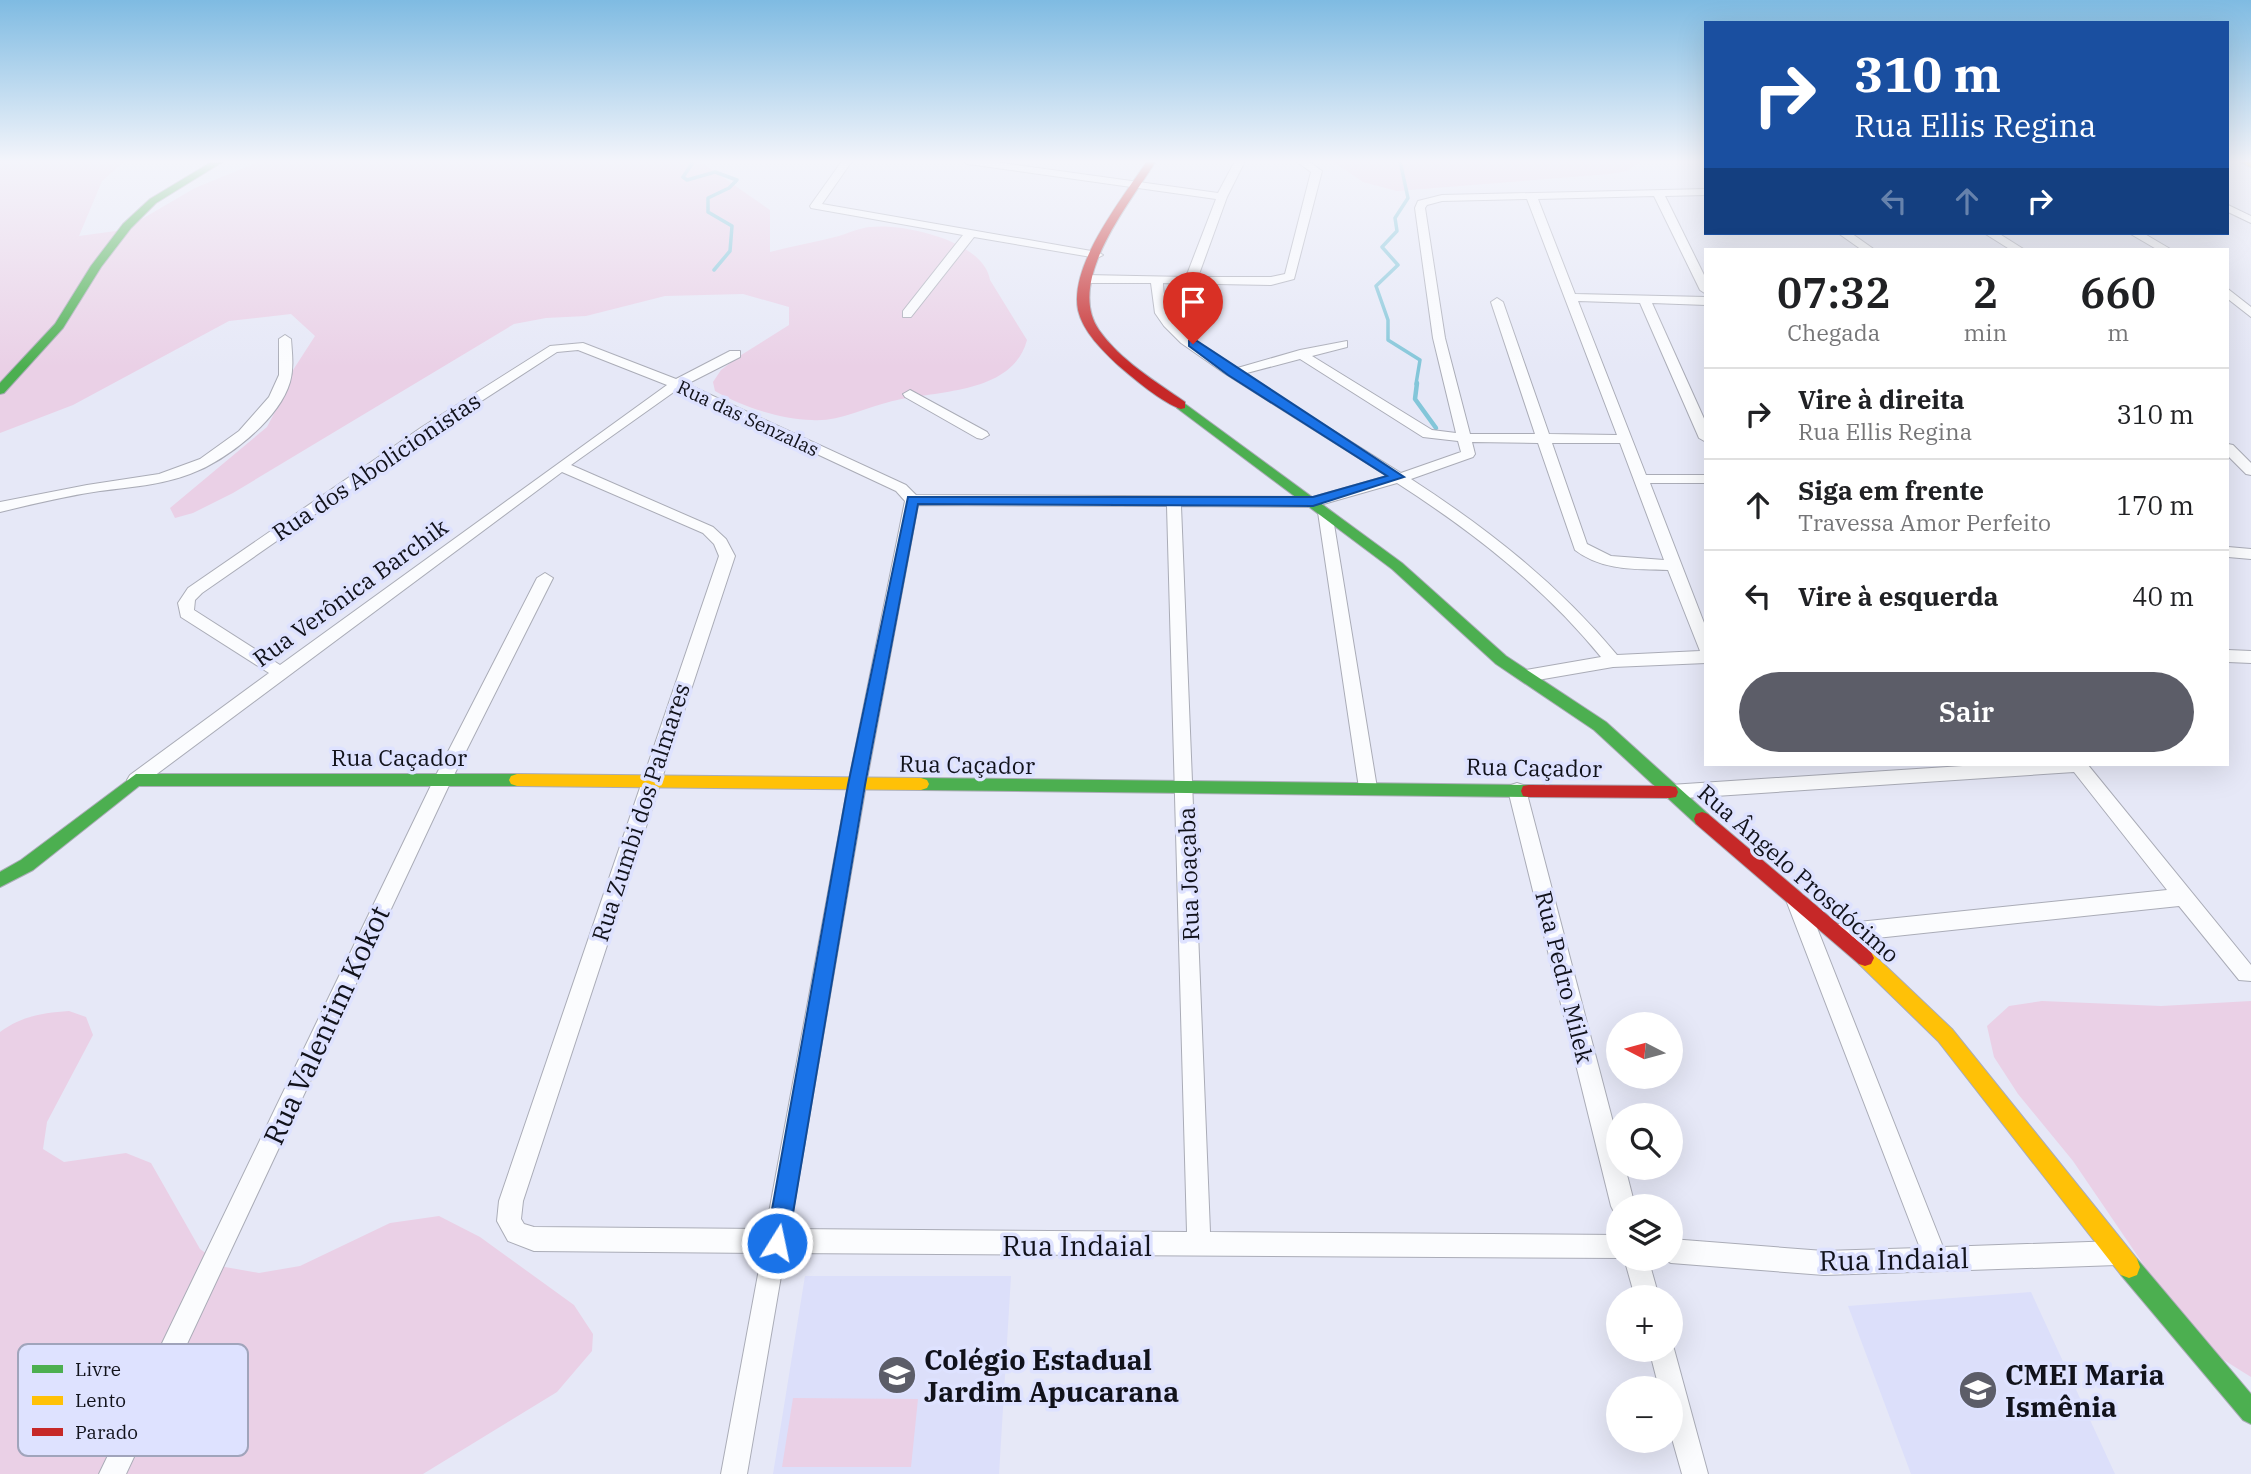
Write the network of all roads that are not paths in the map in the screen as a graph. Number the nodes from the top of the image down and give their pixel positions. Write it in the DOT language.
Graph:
graph roads {
  1 [pos="124,230"];
  2 [pos="945,230"];
  3 [pos="1112,230"];
  4 [pos="1210,230"];
  5 [pos="1303,230"];
  6 [pos="1423,230"];
  7 [pos="1544,230"];
  8 [pos="1676,230"];
  9 [pos="970,234"];
  10 [pos="1847,235"];
  11 [pos="1993,235"];
  12 [pos="2139,235"];
  13 [pos="1866,248"];
  14 [pos="2016,248"];
  15 [pos="2162,248"];
  16 [pos="1097,255"];
  17 [pos="1086,279"];
  18 [pos="1157,281"];
  19 [pos="1190,281"];
  20 [pos="1704,285"];
  21 [pos="2229,294"];
  22 [pos="1570,297"];
  23 [pos="1644,299"];
  24 [pos="1704,301"];
  25 [pos="1497,302"];
  26 [pos="2251,313"];
  27 [pos="907,314"];
  28 [pos="285,339"];
  29 [pos="1343,344"];
  30 [pos="579,346"];
  31 [pos="735,354"];
  32 [pos="1300,354"];
  33 [pos="1232,373"];
  34 [pos="677,384"];
  35 [pos="0,390"];
  36 [pos="910,394"];
  37 [pos="1704,434"];
  38 [pos="982,435"];
  39 [pos="1465,438"];
  40 [pos="1545,438"];
  41 [pos="1623,439"];
  42 [pos="2229,449"];
  43 [pos="561,466"];
  44 [pos="2251,471"];
  45 [pos="2229,472"];
  46 [pos="1398,477"];
  47 [pos="1639,479"];
  48 [pos="1704,479"];
  49 [pos="912,500"];
  50 [pos="1174,503"];
  51 [pos="0,507"];
  52 [pos="1319,507"];
  53 [pos="2229,552"];
  54 [pos="2251,554"];
  55 [pos="1673,565"];
  56 [pos="545,578"];
  57 [pos="1704,643"];
  58 [pos="2229,656"];
  59 [pos="1704,657"];
  60 [pos="2251,657"];
  61 [pos="1613,661"];
  62 [pos="279,672"];
  63 [pos="1526,676"];
  64 [pos="2063,766"];
  65 [pos="2079,766"];
  66 [pos="443,779"];
  67 [pos="136,780"];
  68 [pos="650,781"];
  69 [pos="857,785"];
  70 [pos="1185,788"];
  71 [pos="1368,788"];
  72 [pos="1517,790"];
  73 [pos="1670,792"];
  74 [pos="0,880"];
  75 [pos="2183,897"];
  76 [pos="1796,898"];
  77 [pos="1839,933"];
  78 [pos="2246,974"];
  79 [pos="1620,1194"];
  80 [pos="534,1239"];
  81 [pos="777,1243"];
  82 [pos="1199,1245"];
  83 [pos="1606,1247"];
  84 [pos="1683,1252"];
  85 [pos="2117,1253"];
  86 [pos="1936,1259"];
  87 [pos="174,1344"];
  88 [pos="1665,1362"];
  89 [pos="2251,1412"];
  90 [pos="121,1456"];
  91 [pos="112,1474"];
  92 [pos="734,1474"];
  93 [pos="1695,1474"];
  1 -- 35 [label="main road"];
  2 -- 9 [label="street"];
  3 -- 16 [label="main road, Rua Ângelo Prosdócimo"];
  4 -- 19 [label="street"];
  5 -- 19 [label="street"];
  6 -- 39 [label="street"];
  7 -- 22 [label="street"];
  8 -- 20 [label="street"];
  9 -- 16 [label="street"];
  9 -- 27 [label="street"];
  10 -- 13 [label="street"];
  11 -- 14 [label="street"];
  12 -- 15 [label="street"];
  16 -- 17 [label="main road, Rua Ângelo Prosdócimo"];
  17 -- 18 [label="street"];
  17 -- 52 [label="main road, Rua Ângelo Prosdócimo"];
  18 -- 19 [label="street"];
  18 -- 33 [label="street"];
  21 -- 26 [label="street"];
  22 -- 23 [label="street"];
  22 -- 41 [label="street"];
  23 -- 24 [label="street"];
  23 -- 37 [label="street"];
  25 -- 40 [label="street"];
  28 -- 51 [label="street"];
  29 -- 32 [label="street"];
  30 -- 34 [label="street, Rua das Senzalas"];
  30 -- 62 [label="street, Rua dos Abolicionistas"];
  31 -- 34 [label="street, Rua Verônica Barchik"];
  32 -- 33 [label="street"];
  32 -- 39 [label="street"];
  33 -- 46 [label="street"];
  34 -- 43 [label="street, Rua Verônica Barchik"];
  34 -- 49 [label="street, Rua das Senzalas"];
  36 -- 38 [label="street"];
  39 -- 40 [label="street"];
  39 -- 46 [label="street"];
  40 -- 41 [label="street"];
  40 -- 55 [label="street"];
  41 -- 47 [label="street"];
  42 -- 44 [label="street"];
  43 -- 62 [label="street, Rua Verônica Barchik"];
  43 -- 68 [label="street, Rua Zumbi dos Palmares"];
  44 -- 45 [label="street"];
  46 -- 52 [label="street"];
  46 -- 61 [label="street"];
  47 -- 48 [label="street"];
  47 -- 55 [label="street"];
  49 -- 50 [label="street"];
  49 -- 69 [label="street"];
  50 -- 52 [label="street"];
  50 -- 70 [label="street, Rua Joaçaba"];
  52 -- 63 [label="main road, Rua Ângelo Prosdócimo"];
  52 -- 71 [label="street"];
  53 -- 54 [label="street"];
  55 -- 57 [label="street"];
  56 -- 66 [label="street, Rua Valentim Kokot"];
  58 -- 60 [label="street"];
  59 -- 61 [label="street"];
  61 -- 63 [label="street"];
  62 -- 67 [label="street, Rua Verônica Barchik"];
  63 -- 73 [label="main road, Rua Ângelo Prosdócimo"];
  64 -- 73 [label="street"];
  65 -- 75 [label="street"];
  66 -- 67 [label="main road, Rua Caçador"];
  66 -- 68 [label="main road, Rua Caçador"];
  66 -- 87 [label="street, Rua Valentim Kokot"];
  67 -- 74 [label="main road, Rua Verônica Barchik"];
  68 -- 69 [label="main road, Rua Caçador"];
  68 -- 80 [label="street, Rua Zumbi dos Palmares"];
  69 -- 70 [label="main road, Rua Caçador"];
  69 -- 81 [label="street"];
  70 -- 71 [label="main road, Rua Caçador"];
  70 -- 82 [label="street, Rua Joaçaba"];
  71 -- 72 [label="main road, Rua Caçador"];
  72 -- 73 [label="main road, Rua Caçador"];
  72 -- 79 [label="street, Rua Pedro Milek"];
  73 -- 76 [label="main road, Rua Ângelo Prosdócimo"];
  75 -- 77 [label="street"];
  75 -- 78 [label="street"];
  76 -- 77 [label="main road, Rua Ângelo Prosdócimo"];
  76 -- 86 [label="street"];
  77 -- 85 [label="main road, Rua Ângelo Prosdócimo"];
  80 -- 81 [label="street, Rua Indaial"];
  81 -- 82 [label="street, Rua Indaial"];
  81 -- 92 [label="street"];
  82 -- 83 [label="street, Rua Indaial"];
  84 -- 86 [label="street, Rua Indaial"];
  85 -- 86 [label="street, Rua Indaial"];
  85 -- 89 [label="main road, Rua Ângelo Prosdócimo"];
  88 -- 93 [label="street"];
  90 -- 91 [label="street, Rua Valentim Kokot"];
}
